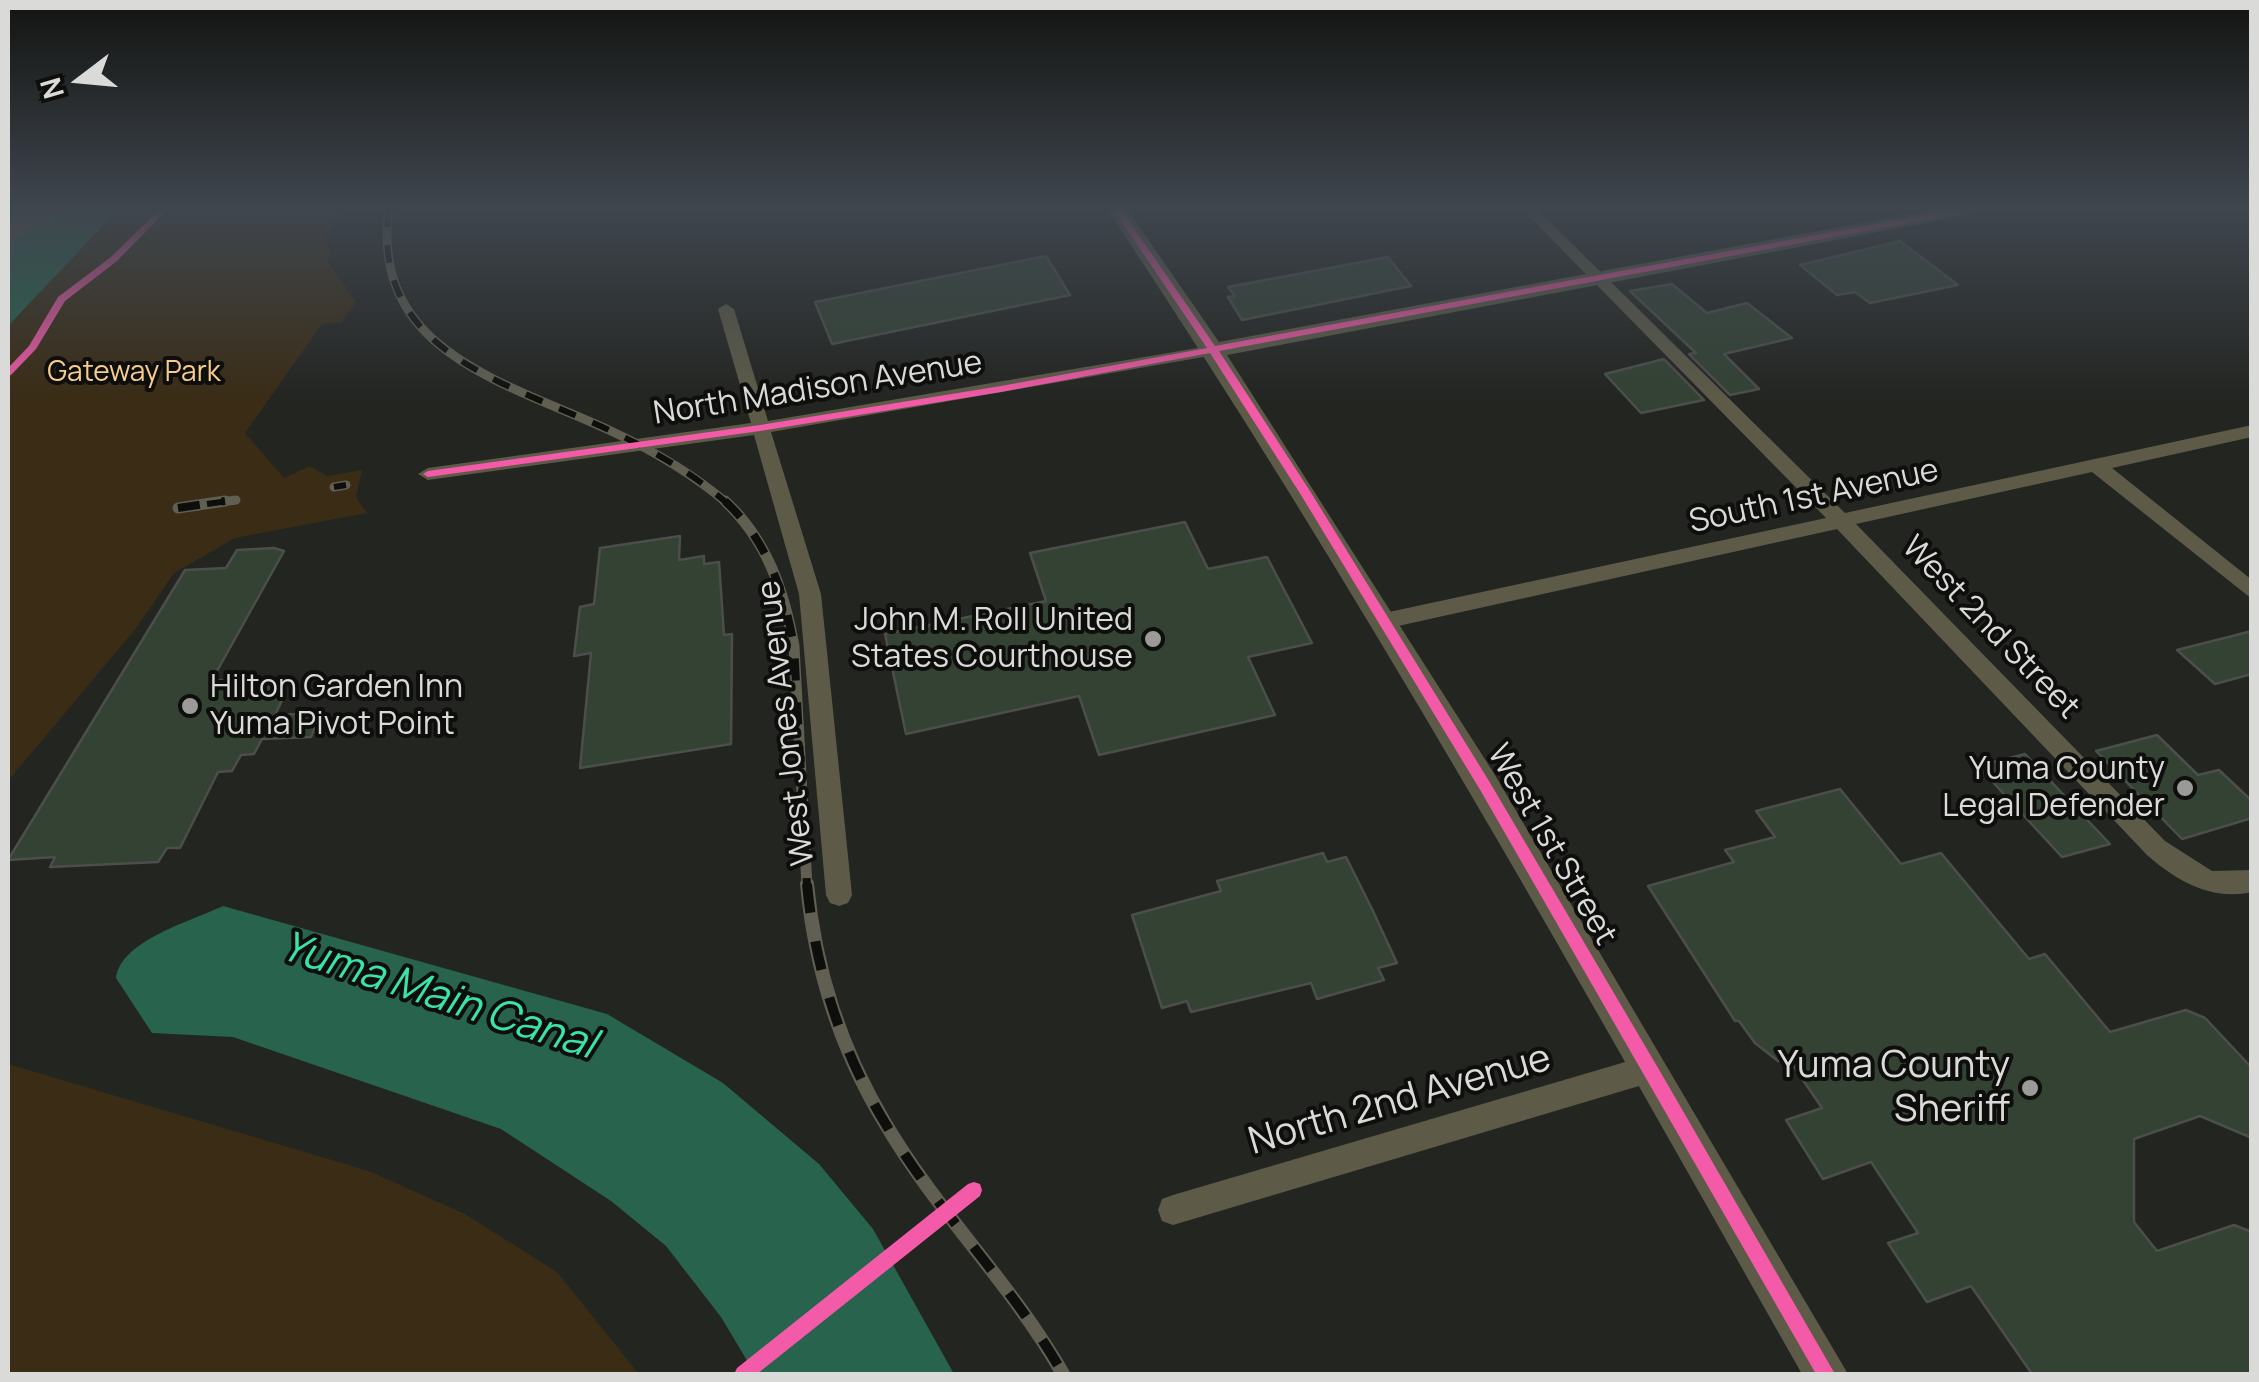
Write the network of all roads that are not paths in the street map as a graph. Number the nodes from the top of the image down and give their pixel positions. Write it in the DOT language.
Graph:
graph roads {
  1 [pos="1162,273"];
  2 [pos="1593,273"];
  3 [pos="1610,273"];
  4 [pos="1596,276"];
  5 [pos="726,309"];
  6 [pos="1215,350"];
  7 [pos="760,428"];
  8 [pos="2252,431"];
  9 [pos="2097,466"];
  10 [pos="428,474"];
  11 [pos="1842,522"];
  12 [pos="2252,592"];
  13 [pos="1389,620"];
  14 [pos="2252,881"];
  15 [pos="839,895"];
  16 [pos="1649,1069"];
  17 [pos="1173,1210"];
  18 [pos="1826,1374"];
  1 -- 6 [label="street, West 1st Street"];
  2 -- 4 [label="street, West 2nd Street"];
  3 -- 4 [label="street"];
  4 -- 6 [label="street"];
  4 -- 11 [label="street, West 2nd Street"];
  5 -- 7 [label="street, West Jones Avenue"];
  6 -- 7 [label="street, North Madison Avenue"];
  6 -- 13 [label="street, West 1st Street"];
  7 -- 10 [label="street, North Madison Avenue"];
  7 -- 15 [label="street, West Jones Avenue"];
  8 -- 9 [label="street, South 1st Avenue"];
  9 -- 11 [label="street, South 1st Avenue"];
  9 -- 12 [label="street"];
  11 -- 13 [label="street, South 1st Avenue"];
  11 -- 14 [label="street, West 2nd Street"];
  13 -- 16 [label="street, West 1st Street"];
  16 -- 17 [label="street, North 2nd Avenue"];
  16 -- 18 [label="street, West 1st Street"];
}
